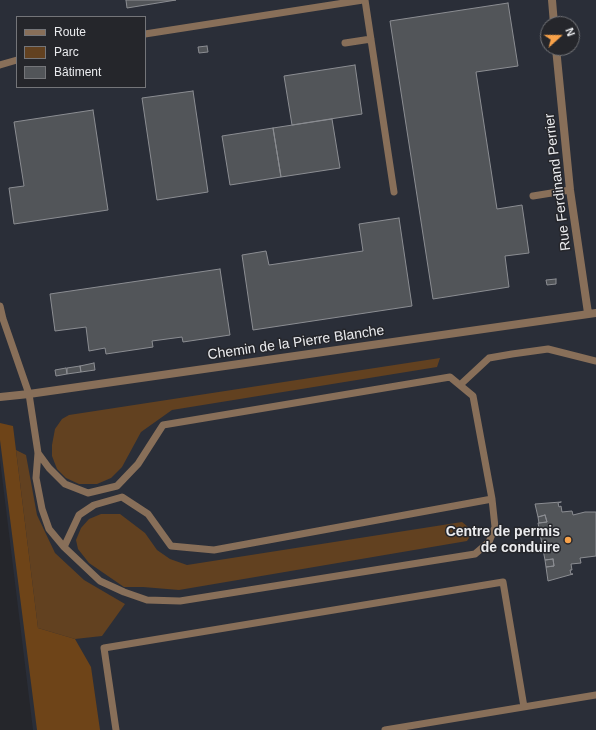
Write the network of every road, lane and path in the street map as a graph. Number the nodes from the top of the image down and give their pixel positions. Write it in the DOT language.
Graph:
graph roads {
  1 [pos="364,0"];
  2 [pos="552,0"];
  3 [pos="553,16"];
  4 [pos="146,34"];
  5 [pos="371,39"];
  6 [pos="345,43"];
  7 [pos="557,56"];
  8 [pos="16,60"];
  9 [pos="0,64"];
  10 [pos="570,190"];
  11 [pos="394,192"];
  12 [pos="533,196"];
  13 [pos="0,306"];
  14 [pos="592,313"];
  15 [pos="596,361"];
  16 [pos="460,385"];
  17 [pos="29,394"];
  18 [pos="0,397"];
  19 [pos="38,452"];
  20 [pos="492,499"];
  21 [pos="64,547"];
  22 [pos="596,695"];
  23 [pos="524,707"];
  24 [pos="116,730"];
  25 [pos="385,730"];
  1 -- 4 [label="lane"];
  1 -- 5 [label="lane"];
  2 -- 3 [label="street"];
  5 -- 6 [label="lane"];
  5 -- 11 [label="lane"];
  7 -- 10 [label="street, Rue Ferdinand Perrier"];
  8 -- 9 [label="lane"];
  10 -- 12 [label="lane"];
  10 -- 14 [label="street, Rue Ferdinand Perrier"];
  13 -- 17 [label="lane"];
  14 -- 17 [label="street, Chemin de la Pierre Blanche"];
  15 -- 16 [label="lane"];
  16 -- 19 [label="lane"];
  16 -- 20 [label="lane"];
  17 -- 18 [label="street, Chemin de la Pierre Blanche"];
  17 -- 19 [label="lane"];
  19 -- 21 [label="lane"];
  20 -- 21 [label="lane"];
  20 -- 21 [label="lane"];
  22 -- 23 [label="lane"];
  23 -- 24 [label="lane"];
  23 -- 25 [label="lane"];
}
